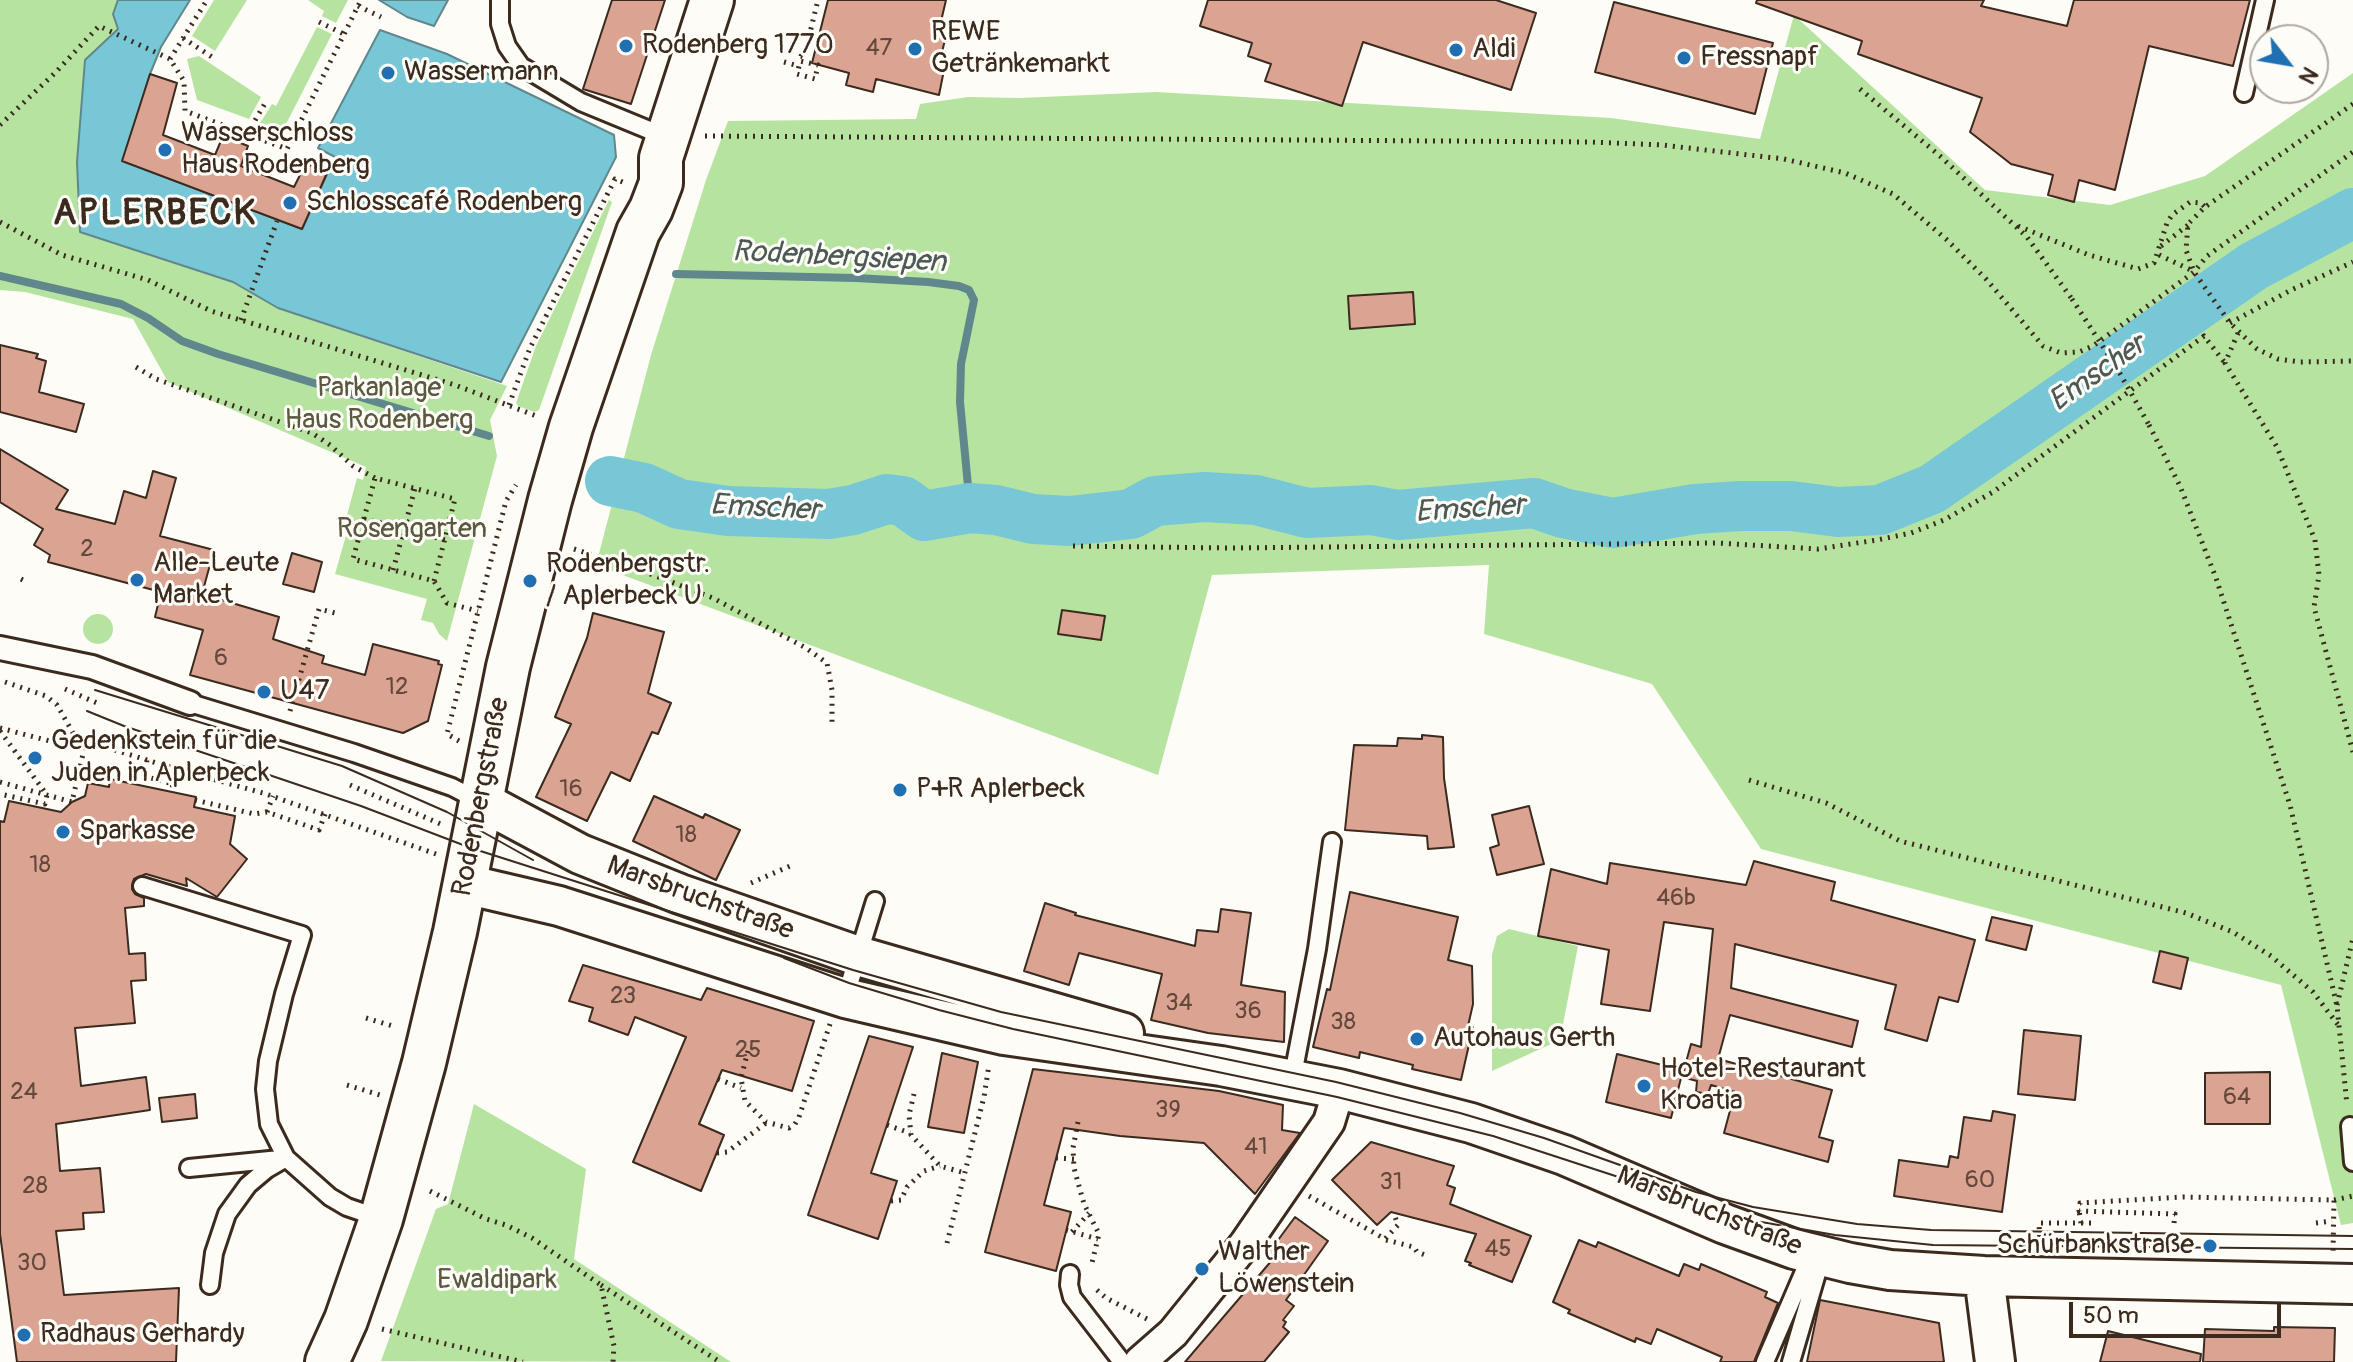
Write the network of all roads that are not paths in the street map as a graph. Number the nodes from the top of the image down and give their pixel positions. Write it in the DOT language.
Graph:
graph roads {
  1 [pos="500,0"];
  2 [pos="712,0"];
  3 [pos="2265,0"];
  4 [pos="2244,93"];
  5 [pos="679,144"];
  6 [pos="0,648"];
  7 [pos="190,703"];
  8 [pos="466,794"];
  9 [pos="1332,842"];
  10 [pos="451,869"];
  11 [pos="142,886"];
  12 [pos="875,901"];
  13 [pos="858,956"];
  14 [pos="842,997"];
  15 [pos="1221,1066"];
  16 [pos="1292,1080"];
  17 [pos="1339,1089"];
  18 [pos="2350,1126"];
  19 [pos="286,1158"];
  20 [pos="2353,1162"];
  21 [pos="189,1168"];
  22 [pos="381,1219"];
  23 [pos="1817,1255"];
  24 [pos="2343,1272"];
  25 [pos="1070,1274"];
  26 [pos="1984,1276"];
  27 [pos="210,1285"];
  28 [pos="327,1362"];
  29 [pos="1122,1362"];
  30 [pos="1140,1362"];
  31 [pos="1765,1362"];
  32 [pos="1791,1362"];
  33 [pos="1995,1362"];
  1 -- 5 [label="lane"];
  2 -- 5 [label="main road, Rodenbergstraße"];
  3 -- 4 [label="lane"];
  5 -- 8 [label="main road, Rodenbergstraße"];
  6 -- 7 [label="street"];
  7 -- 8 [label="lane, Marsbruchstraße"];
  8 -- 10 [label="main road, Rodenbergstraße"];
  8 -- 13 [label="street, Marsbruchstraße"];
  9 -- 16 [label="lane"];
  10 -- 14 [label="street, Marsbruchstraße"];
  10 -- 22 [label="main road, Rodenbergstraße"];
  11 -- 19 [label="lane"];
  12 -- 13 [label="lane"];
  13 -- 14 [label="lane"];
  13 -- 15 [label="street, Marsbruchstraße"];
  14 -- 15 [label="street, Marsbruchstraße"];
  15 -- 16 [label="street, Marsbruchstraße"];
  16 -- 17 [label="street, Marsbruchstraße"];
  17 -- 23 [label="street, Marsbruchstraße"];
  17 -- 30 [label="street"];
  18 -- 20 [label="lane"];
  19 -- 21 [label="lane"];
  19 -- 22 [label="lane"];
  19 -- 27 [label="lane"];
  22 -- 28 [label="main road, Rodenbergstraße"];
  23 -- 26 [label="street, Marsbruchstraße"];
  23 -- 31 [label="lane"];
  23 -- 32 [label="lane"];
  24 -- 26 [label="street, Marsbruchstraße"];
  25 -- 29 [label="lane"];
  26 -- 33 [label="street"];
}
